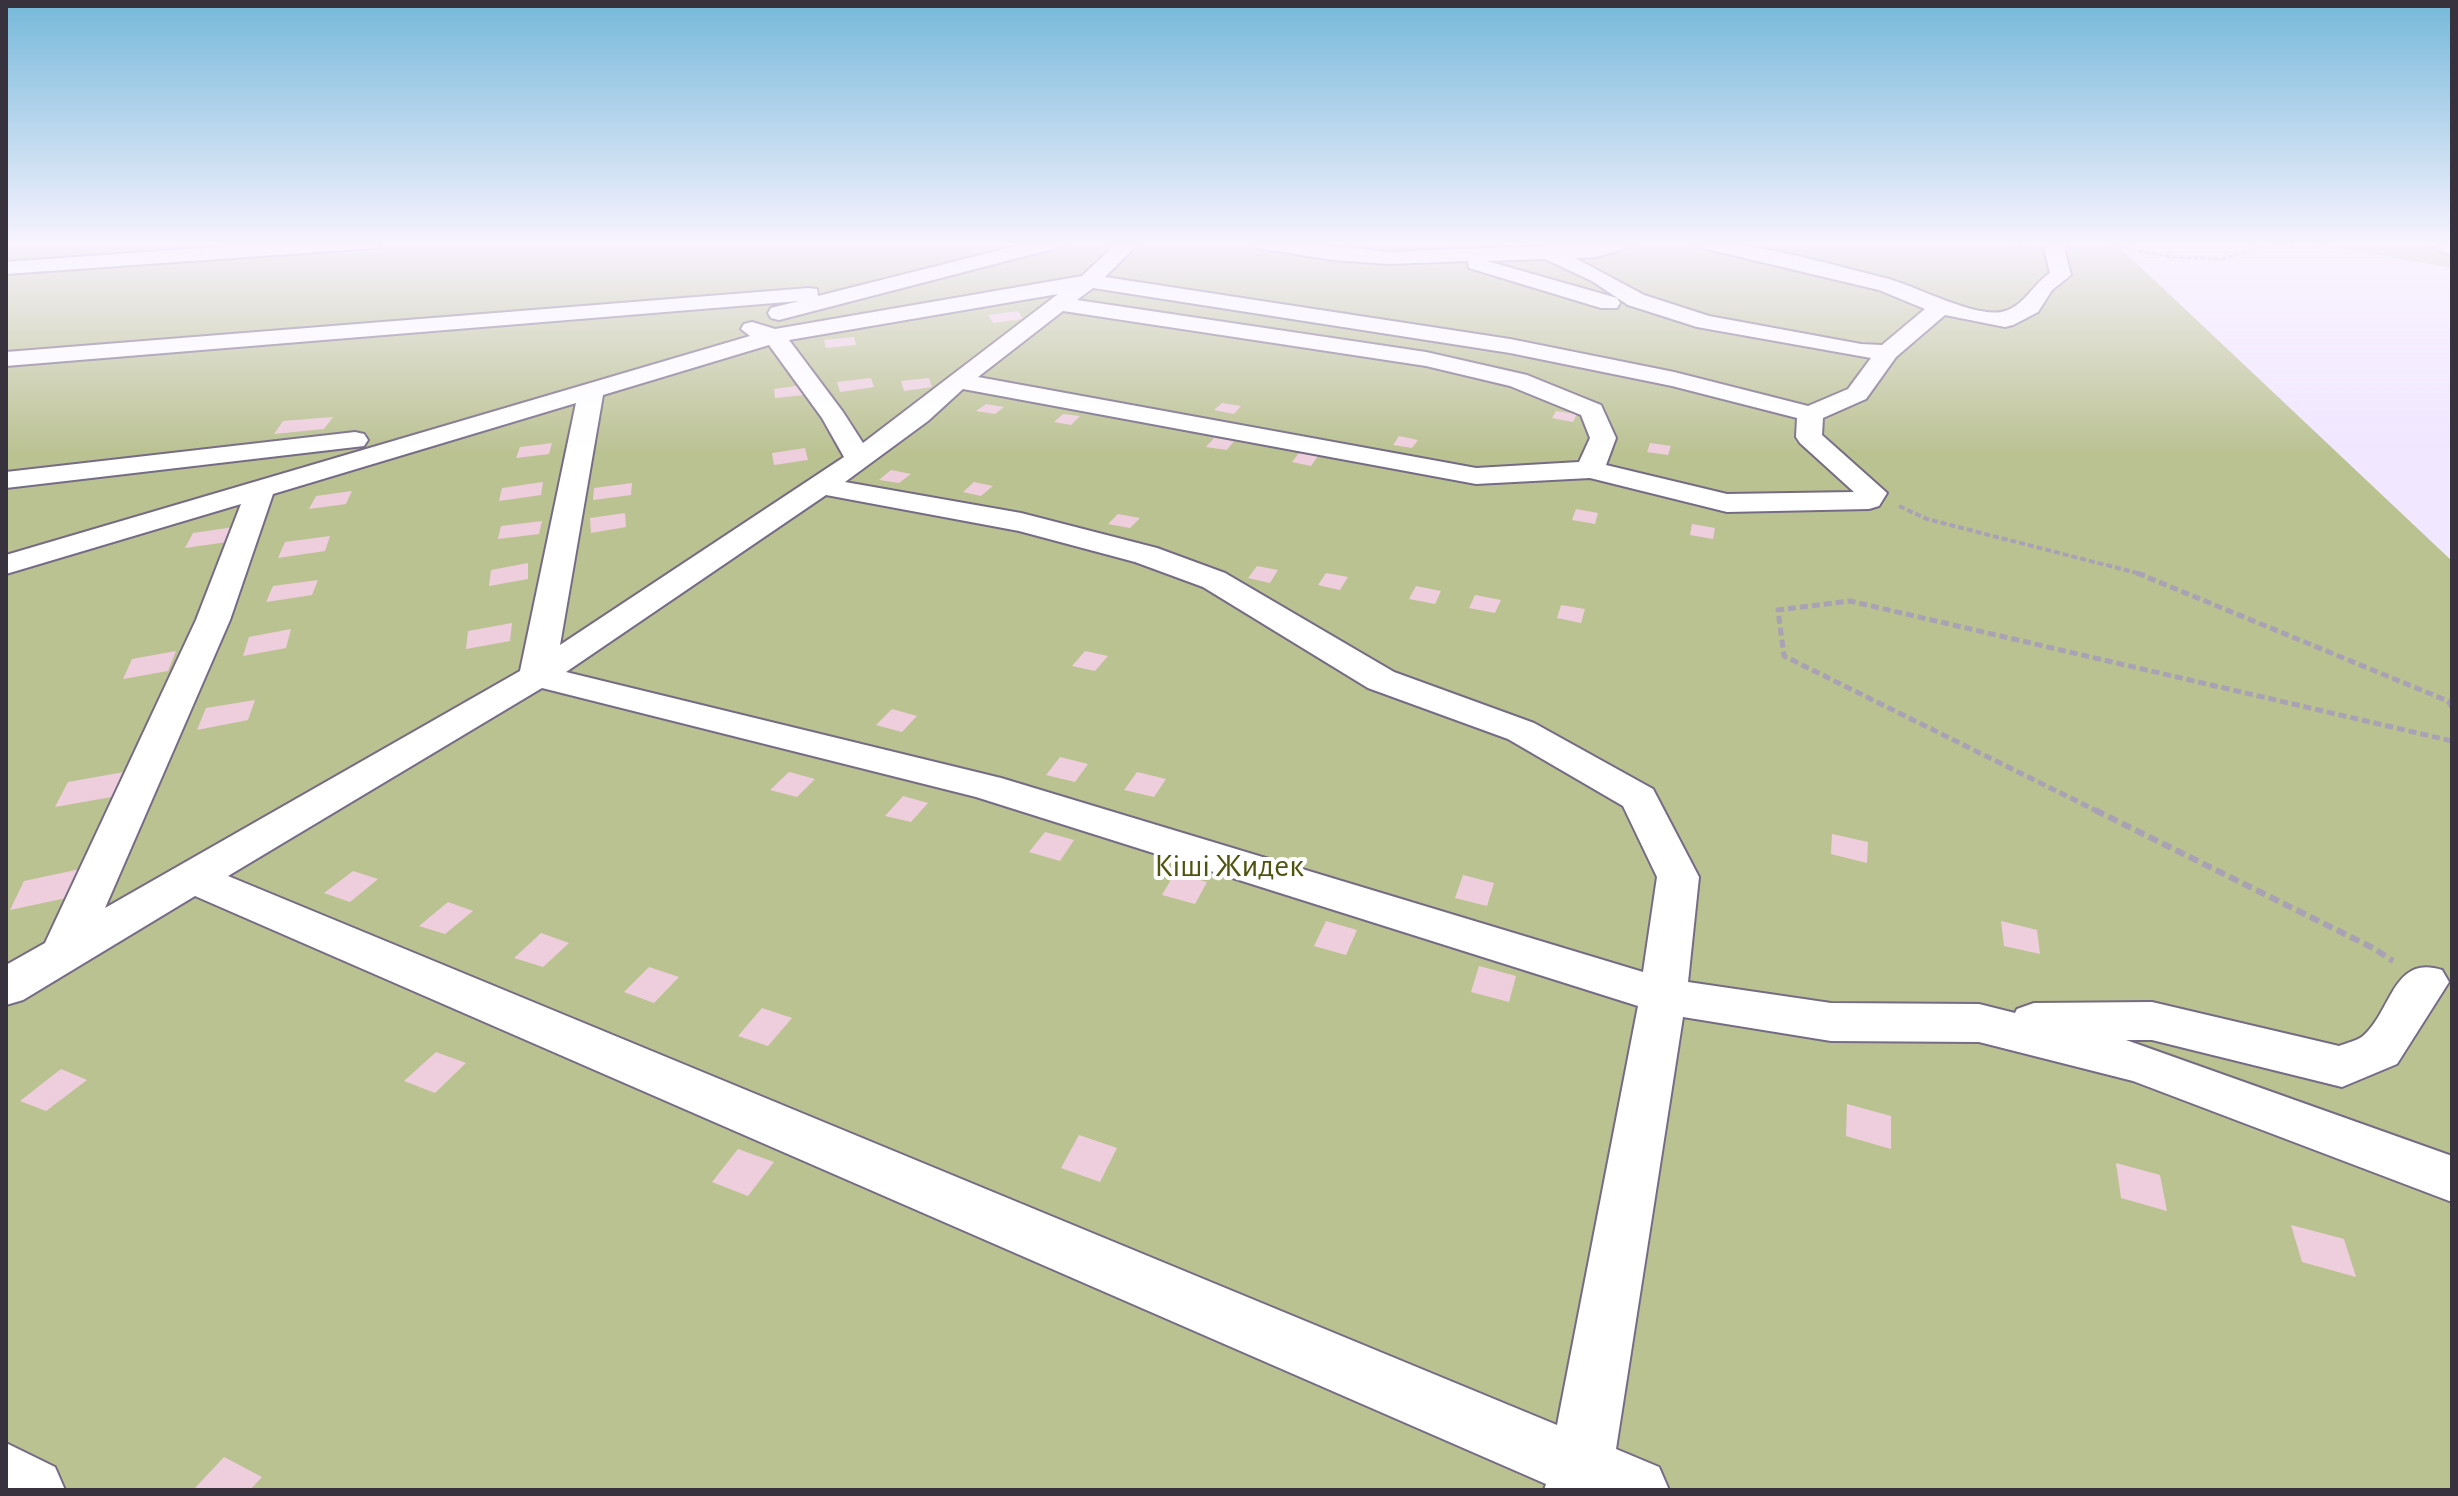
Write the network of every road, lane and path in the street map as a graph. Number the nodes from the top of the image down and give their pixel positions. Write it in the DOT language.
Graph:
graph roads {
  1 [pos="590,312"];
  2 [pos="782,312"];
  3 [pos="920,312"];
  4 [pos="1047,312"];
  5 [pos="1109,312"];
  6 [pos="1289,312"];
  7 [pos="1639,312"];
  8 [pos="1673,312"];
  9 [pos="1935,312"];
  10 [pos="1961,312"];
  11 [pos="2021,312"];
  12 [pos="1705,322"];
  13 [pos="738,324"];
  14 [pos="774,336"];
  15 [pos="1888,352"];
  16 [pos="6,359"];
  17 [pos="958,381"];
  18 [pos="591,390"];
  19 [pos="1810,414"];
  20 [pos="355,440"];
  21 [pos="858,458"];
  22 [pos="1590,470"];
  23 [pos="6,480"];
  24 [pos="821,486"];
  25 [pos="260,491"];
  26 [pos="1873,493"];
  27 [pos="6,545"];
  28 [pos="6,565"];
  29 [pos="537,676"];
  30 [pos="2452,707"];
  31 [pos="2452,741"];
  32 [pos="194,879"];
  33 [pos="64,951"];
  34 [pos="2426,982"];
  35 [pos="6,987"];
  36 [pos="1663,996"];
  37 [pos="1979,1023"];
  38 [pos="2452,1179"];
  39 [pos="6,1475"];
  40 [pos="1579,1479"];
  41 [pos="32,1490"];
  42 [pos="1636,1490"];
  1 -- 16 [label="street"];
  2 -- 13 [label="street"];
  3 -- 14 [label="street"];
  4 -- 17 [label="street"];
  5 -- 22 [label="street"];
  6 -- 19 [label="street"];
  7 -- 12 [label="street"];
  8 -- 12 [label="street"];
  9 -- 15 [label="street"];
  10 -- 11 [label="street"];
  12 -- 15 [label="street"];
  13 -- 14 [label="street"];
  13 -- 20 [label="street"];
  14 -- 18 [label="street"];
  14 -- 21 [label="street"];
  15 -- 19 [label="street"];
  17 -- 21 [label="street"];
  17 -- 22 [label="street"];
  18 -- 25 [label="street"];
  18 -- 29 [label="street"];
  19 -- 26 [label="street"];
  20 -- 23 [label="street"];
  20 -- 27 [label="street"];
  21 -- 24 [label="street"];
  22 -- 26 [label="street"];
  24 -- 29 [label="street"];
  24 -- 36 [label="street"];
  25 -- 28 [label="street"];
  25 -- 33 [label="street"];
  26 -- 30 [label="path"];
  29 -- 32 [label="street"];
  29 -- 36 [label="street"];
  31 -- 34 [label="path"];
  32 -- 33 [label="street"];
  32 -- 40 [label="street"];
  33 -- 35 [label="street"];
  34 -- 37 [label="street"];
  36 -- 37 [label="street"];
  36 -- 40 [label="street"];
  37 -- 38 [label="street"];
  39 -- 41 [label="street"];
  40 -- 42 [label="street"];
}
